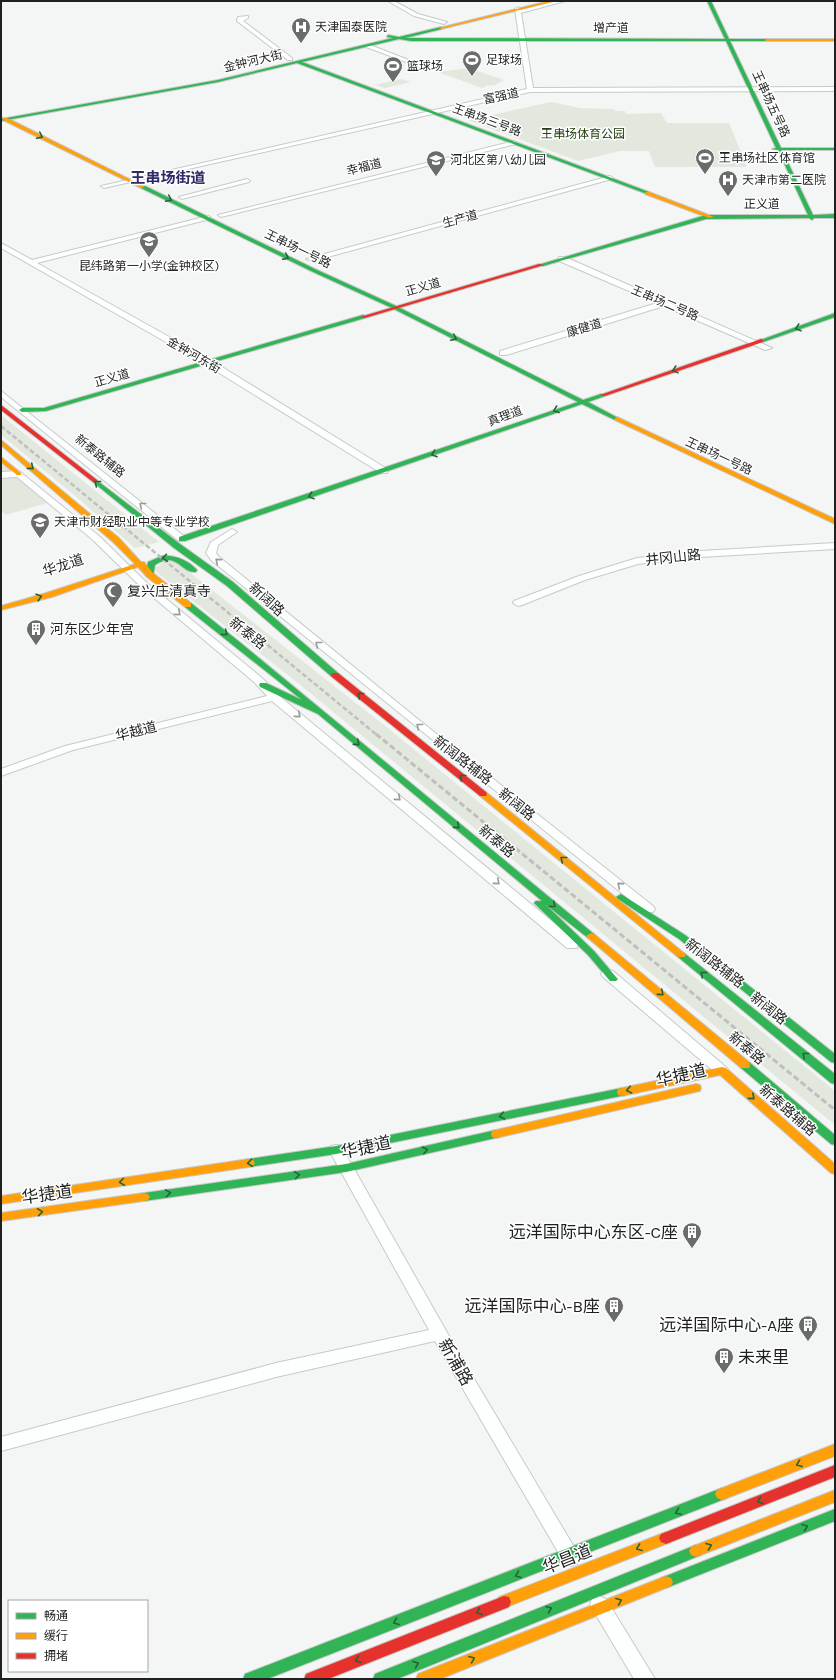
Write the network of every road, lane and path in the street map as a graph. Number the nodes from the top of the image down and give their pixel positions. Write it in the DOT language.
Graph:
graph roads {
  1 [pos="390,1"];
  2 [pos="534,1"];
  3 [pos="554,1"];
  4 [pos="563,1"];
  5 [pos="704,1"];
  6 [pos="709,1"];
  7 [pos="519,11"];
  8 [pos="246,17"];
  9 [pos="444,22"];
  10 [pos="395,37"];
  11 [pos="524,40"];
  12 [pos="725,40"];
  13 [pos="835,40"];
  14 [pos="368,46"];
  15 [pos="294,61"];
  16 [pos="411,62"];
  17 [pos="749,89"];
  18 [pos="835,89"];
  19 [pos="530,90"];
  20 [pos="431,112"];
  21 [pos="4,116"];
  22 [pos="514,143"];
  23 [pos="777,149"];
  24 [pos="835,150"];
  25 [pos="142,177"];
  26 [pos="610,178"];
  27 [pos="130,180"];
  28 [pos="247,181"];
  29 [pos="104,186"];
  30 [pos="182,197"];
  31 [pos="806,214"];
  32 [pos="220,215"];
  33 [pos="711,217"];
  34 [pos="784,217"];
  35 [pos="835,217"];
  36 [pos="208,218"];
  37 [pos="1,245"];
  38 [pos="310,259"];
  39 [pos="564,260"];
  40 [pos="31,262"];
  41 [pos="665,303"];
  42 [pos="401,307"];
  43 [pos="835,315"];
  44 [pos="426,317"];
  45 [pos="414,321"];
  46 [pos="835,324"];
  47 [pos="755,342"];
  48 [pos="768,348"];
  49 [pos="503,353"];
  50 [pos="209,363"];
  51 [pos="680,379"];
  52 [pos="574,389"];
  53 [pos="1,394"];
  54 [pos="559,394"];
  55 [pos="593,397"];
  56 [pos="580,402"];
  57 [pos="608,405"];
  58 [pos="1,407"];
  59 [pos="594,409"];
  60 [pos="22,410"];
  61 [pos="582,413"];
  62 [pos="36,421"];
  63 [pos="1,442"];
  64 [pos="1,459"];
  65 [pos="384,471"];
  66 [pos="19,474"];
  67 [pos="1,475"];
  68 [pos="835,512"];
  69 [pos="835,522"];
  70 [pos="236,531"];
  71 [pos="182,539"];
  72 [pos="204,542"];
  73 [pos="835,547"];
  74 [pos="133,557"];
  75 [pos="141,564"];
  76 [pos="124,565"];
  77 [pos="150,575"];
  78 [pos="201,576"];
  79 [pos="230,584"];
  80 [pos="1,598"];
  81 [pos="237,602"];
  82 [pos="518,604"];
  83 [pos="1,608"];
  84 [pos="268,620"];
  85 [pos="289,620"];
  86 [pos="263,685"];
  87 [pos="274,697"];
  88 [pos="321,713"];
  89 [pos="1,772"];
  90 [pos="577,870"];
  91 [pos="511,872"];
  92 [pos="682,937"];
  93 [pos="613,979"];
  94 [pos="835,1059"];
  95 [pos="722,1071"];
  96 [pos="732,1080"];
  97 [pos="835,1080"];
  98 [pos="835,1141"];
  99 [pos="336,1150"];
  100 [pos="346,1168"];
  101 [pos="835,1170"];
  102 [pos="1,1200"];
  103 [pos="1,1217"];
  104 [pos="439,1334"];
  105 [pos="1,1444"];
  106 [pos="835,1450"];
  107 [pos="835,1471"];
  108 [pos="835,1496"];
  109 [pos="835,1515"];
  110 [pos="569,1555"];
  111 [pos="579,1572"];
  112 [pos="591,1592"];
  113 [pos="601,1608"];
  114 [pos="386,1678"];
  115 [pos="250,1679"];
  116 [pos="311,1679"];
  117 [pos="423,1679"];
  118 [pos="645,1679"];
  1 -- 9 [label="street"];
  2 -- 9 [label="main road, 金钟河大街"];
  3 -- 7 [label="main road, 金钟河大街"];
  4 -- 7 [label="street, 金钟河大街"];
  5 -- 12 [label="main road, 王串场五号路"];
  6 -- 12 [label="main road, 王串场五号路"];
  7 -- 10 [label="main road, 金钟河大街"];
  7 -- 11 [label="street"];
  8 -- 15 [label="street"];
  9 -- 10 [label="main road, 金钟河大街"];
  10 -- 11 [label="main road, 增产道"];
  10 -- 14 [label="main road, 金钟河大街"];
  10 -- 15 [label="main road, 金钟河大街"];
  11 -- 12 [label="main road, 增产道"];
  11 -- 19 [label="street"];
  12 -- 13 [label="main road, 增产道"];
  12 -- 17 [label="main road, 王串场五号路"];
  14 -- 15 [label="main road, 金钟河大街"];
  14 -- 16 [label="street"];
  15 -- 20 [label="main road, 王串场三号路"];
  15 -- 21 [label="main road, 金钟河大街"];
  17 -- 18 [label="street, 富强道"];
  17 -- 19 [label="street, 富强道"];
  17 -- 23 [label="main road, 王串场五号路"];
  19 -- 20 [label="street, 富强道"];
  20 -- 22 [label="main road, 王串场三号路"];
  20 -- 25 [label="street, 富强道"];
  21 -- 25 [label="main road, 王串场一号路"];
  21 -- 27 [label="main road, 王串场一号路, one-way"];
  22 -- 26 [label="main road, 王串场三号路"];
  22 -- 32 [label="street, 幸福道"];
  23 -- 24 [label="main road"];
  23 -- 31 [label="main road, 王串场五号路"];
  25 -- 27 [label="street, 富强道"];
  25 -- 30 [label="main road, 王串场一号路"];
  26 -- 33 [label="main road, 王串场三号路"];
  26 -- 38 [label="street, 生产道"];
  27 -- 29 [label="street, 富强道"];
  27 -- 36 [label="main road, 王串场一号路, one-way"];
  28 -- 30 [label="street"];
  30 -- 32 [label="main road, 王串场一号路"];
  31 -- 33 [label="main road, 正义道"];
  31 -- 34 [label="main road"];
  31 -- 35 [label="main road, 正义道"];
  32 -- 38 [label="main road, 王串场一号路"];
  33 -- 39 [label="main road, 正义道"];
  36 -- 40 [label="street"];
  36 -- 42 [label="main road, 王串场一号路, one-way"];
  37 -- 40 [label="street, 金钟河东街"];
  38 -- 42 [label="main road, 王串场一号路"];
  39 -- 41 [label="street, 王串场二号路"];
  39 -- 42 [label="main road, 正义道"];
  40 -- 50 [label="street, 金钟河东街"];
  41 -- 47 [label="street, 王串场二号路"];
  41 -- 49 [label="street, 康健道"];
  42 -- 44 [label="main road"];
  42 -- 45 [label="main road"];
  42 -- 49 [label="main road, 王串场一号路"];
  42 -- 50 [label="main road, 正义道"];
  42 -- 56 [label="main road, 王串场一号路, one-way"];
  43 -- 47 [label="main road, 真理道, one-way"];
  46 -- 48 [label="main road"];
  47 -- 48 [label="street, 王串场二号路"];
  47 -- 55 [label="main road, 真理道, one-way"];
  48 -- 51 [label="main road"];
  49 -- 55 [label="main road, 王串场一号路"];
  50 -- 60 [label="main road, 正义道"];
  50 -- 62 [label="main road, 正义道"];
  50 -- 65 [label="street, 金钟河东街"];
  52 -- 55 [label="main road, 王串场一号路"];
  53 -- 60 [label="street, 新泰路辅路"];
  54 -- 56 [label="main road, 王串场一号路"];
  55 -- 56 [label="main road, 真理道"];
  55 -- 57 [label="main road, 王串场一号路"];
  56 -- 59 [label="main road, 王串场一号路"];
  56 -- 65 [label="main road, 真理道, one-way"];
  57 -- 59 [label="main road"];
  57 -- 68 [label="main road, 王串场一号路"];
  79 -- 58 [label="main road, 新阔路, one-way"];
  59 -- 61 [label="main road"];
  59 -- 69 [label="main road, 王串场一号路"];
  60 -- 62 [label="street, 新泰路辅路"];
  71 -- 62 [label="street, 新泰路辅路, one-way"];
  63 -- 74 [label="main road, 新泰路, one-way"];
  64 -- 66 [label="main road"];
  65 -- 71 [label="main road, 真理道, one-way"];
  66 -- 67 [label="street"];
  66 -- 76 [label="street"];
  70 -- 72 [label="main road"];
  85 -- 70 [label="street, 新阔路辅路, one-way"];
  73 -- 82 [label="street, 井冈山路"];
  74 -- 75 [label="main road, 新泰路"];
  74 -- 76 [label="main road, 华龙道"];
  75 -- 76 [label="main road"];
  75 -- 77 [label="main road, 新泰路"];
  76 -- 80 [label="main road, 华龙道"];
  83 -- 76 [label="main road, one-way"];
  76 -- 86 [label="street, one-way"];
  78 -- 77 [label="main road, one-way"];
  77 -- 88 [label="main road, 新泰路, one-way"];
  79 -- 84 [label="main road, 新阔路"];
  79 -- 85 [label="street"];
  81 -- 84 [label="main road"];
  90 -- 84 [label="main road, 新阔路, one-way"];
  92 -- 85 [label="street, 新阔路辅路, one-way"];
  86 -- 87 [label="street"];
  86 -- 88 [label="main road"];
  87 -- 89 [label="street, 华越道"];
  87 -- 93 [label="street, one-way"];
  88 -- 91 [label="main road, 新泰路, one-way"];
  90 -- 92 [label="main road"];
  97 -- 90 [label="main road, 新阔路, one-way"];
  91 -- 93 [label="main road"];
  91 -- 98 [label="main road, 新泰路, one-way"];
  92 -- 94 [label="main road, 新阔路辅路"];
  93 -- 95 [label="street"];
  95 -- 96 [label="main road, 新泰路辅路"];
  95 -- 99 [label="main road, 华捷道, one-way"];
  100 -- 96 [label="main road, 华捷道, one-way"];
  96 -- 101 [label="main road, 新泰路辅路, one-way"];
  99 -- 100 [label="street, 新浦路"];
  99 -- 102 [label="main road, 华捷道, one-way"];
  103 -- 100 [label="main road, 华捷道, one-way"];
  100 -- 104 [label="street, 新浦路"];
  104 -- 105 [label="street"];
  104 -- 110 [label="street, 新浦路"];
  106 -- 110 [label="main road, one-way"];
  107 -- 111 [label="main road, 华昌道, one-way"];
  112 -- 108 [label="main road, one-way"];
  113 -- 109 [label="main road, one-way"];
  110 -- 111 [label="street, 新浦路"];
  110 -- 115 [label="main road, one-way"];
  111 -- 112 [label="street, 新浦路"];
  111 -- 116 [label="main road, 华昌道, one-way"];
  112 -- 113 [label="street, 新浦路"];
  114 -- 112 [label="main road, one-way"];
  117 -- 113 [label="main road, one-way"];
  113 -- 118 [label="street, 新浦路"];
}
